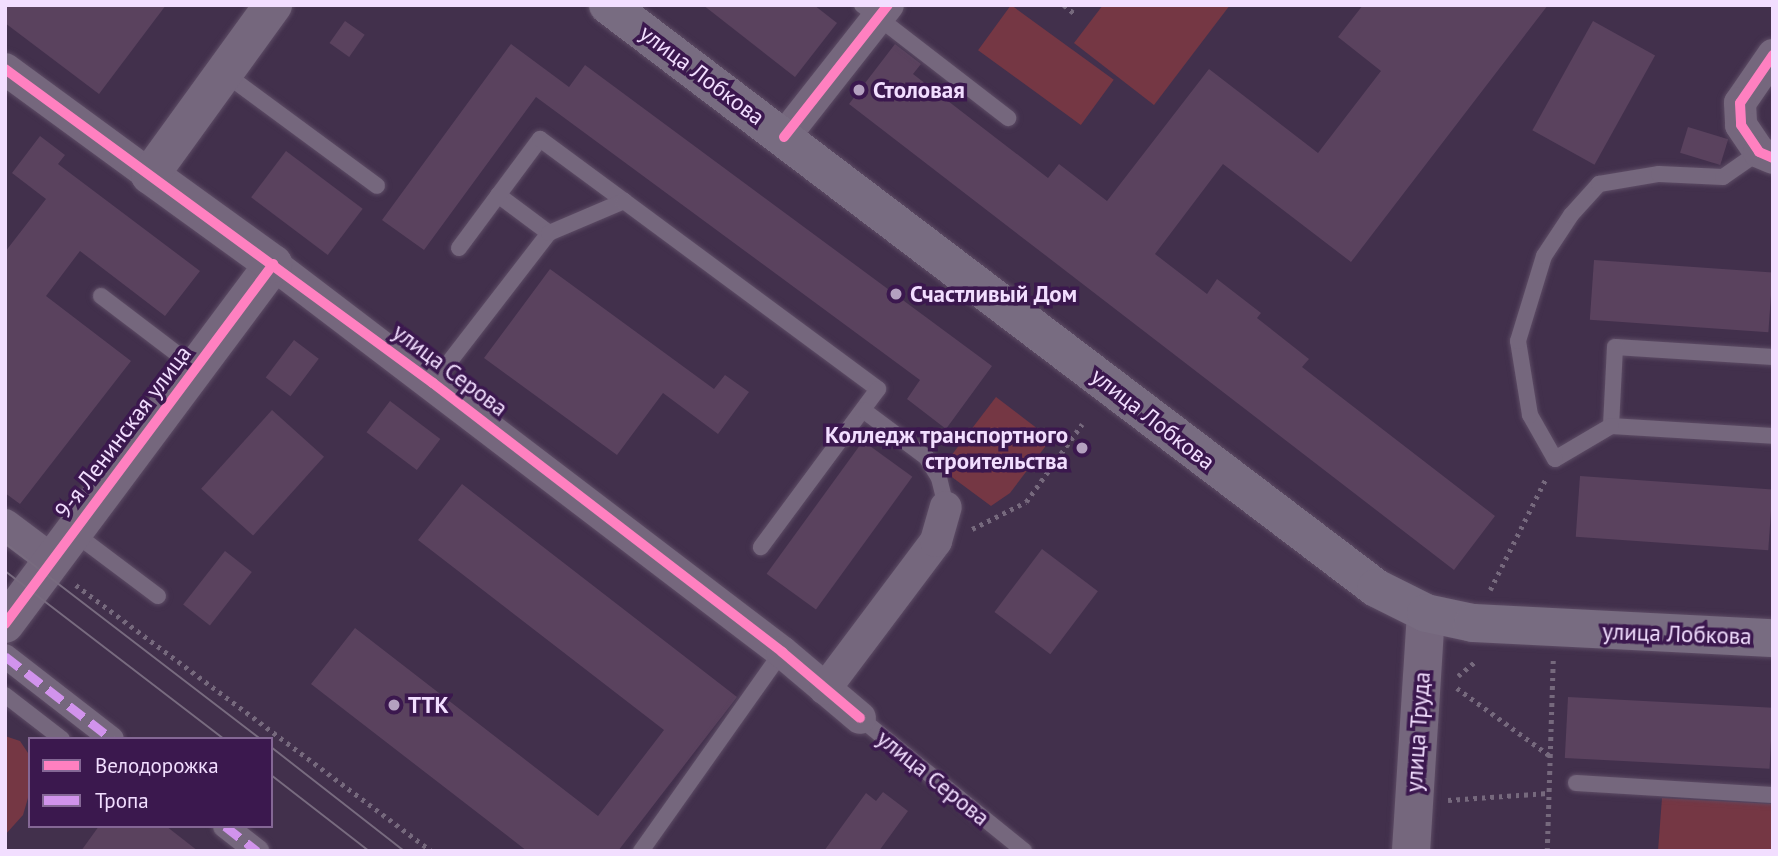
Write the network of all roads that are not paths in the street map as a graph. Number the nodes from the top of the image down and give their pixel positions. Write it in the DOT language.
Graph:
graph roads {
  1 [pos="272,5"];
  2 [pos="608,5"];
  3 [pos="876,9"];
  4 [pos="1773,55"];
  5 [pos="5,69"];
  6 [pos="224,73"];
  7 [pos="1008,118"];
  8 [pos="784,137"];
  9 [pos="1766,155"];
  10 [pos="150,175"];
  11 [pos="377,186"];
  12 [pos="498,195"];
  13 [pos="624,201"];
  14 [pos="549,233"];
  15 [pos="459,248"];
  16 [pos="273,264"];
  17 [pos="101,296"];
  18 [pos="1773,356"];
  19 [pos="196,368"];
  20 [pos="433,383"];
  21 [pos="863,410"];
  22 [pos="1611,426"];
  23 [pos="1773,436"];
  24 [pos="946,507"];
  25 [pos="5,525"];
  26 [pos="761,547"];
  27 [pos="59,553"];
  28 [pos="158,596"];
  29 [pos="1426,612"];
  30 [pos="5,624"];
  31 [pos="1773,638"];
  32 [pos="782,652"];
  33 [pos="5,656"];
  34 [pos="825,689"];
  35 [pos="5,695"];
  36 [pos="860,718"];
  37 [pos="59,737"];
  38 [pos="109,737"];
  39 [pos="1576,783"];
  40 [pos="1773,795"];
  41 [pos="228,828"];
  42 [pos="257,851"];
  43 [pos="641,851"];
  44 [pos="1024,851"];
  45 [pos="1411,851"];
  1 -- 6 [label="street"];
  2 -- 8 [label="main road, улица Лобкова"];
  3 -- 7 [label="lane"];
  3 -- 8 [label="street"];
  4 -- 9 [label="street"];
  5 -- 10 [label="street, улица Серова"];
  6 -- 10 [label="street"];
  6 -- 11 [label="lane"];
  8 -- 29 [label="main road, улица Лобкова"];
  9 -- 22 [label="lane"];
  10 -- 16 [label="street, улица Серова"];
  12 -- 13 [label="lane"];
  12 -- 14 [label="lane"];
  12 -- 15 [label="lane"];
  13 -- 14 [label="lane"];
  13 -- 21 [label="lane"];
  14 -- 20 [label="lane"];
  16 -- 19 [label="street, 9-я Ленинская улица"];
  16 -- 20 [label="street, улица Серова"];
  17 -- 19 [label="lane"];
  18 -- 22 [label="lane"];
  19 -- 27 [label="street, 9-я Ленинская улица"];
  20 -- 32 [label="street, улица Серова"];
  21 -- 24 [label="lane"];
  21 -- 26 [label="lane"];
  22 -- 23 [label="lane"];
  24 -- 34 [label="street"];
  25 -- 27 [label="street"];
  27 -- 28 [label="lane"];
  27 -- 30 [label="street, 9-я Ленинская улица"];
  29 -- 31 [label="main road, улица Лобкова"];
  29 -- 45 [label="street, улица Труда"];
  32 -- 34 [label="street, улица Серова"];
  32 -- 43 [label="lane"];
  33 -- 38 [label="street"];
  34 -- 36 [label="street, улица Серова"];
  35 -- 37 [label="lane"];
  36 -- 44 [label="lane, улица Серова"];
  39 -- 40 [label="lane"];
  41 -- 42 [label="street"];
}
